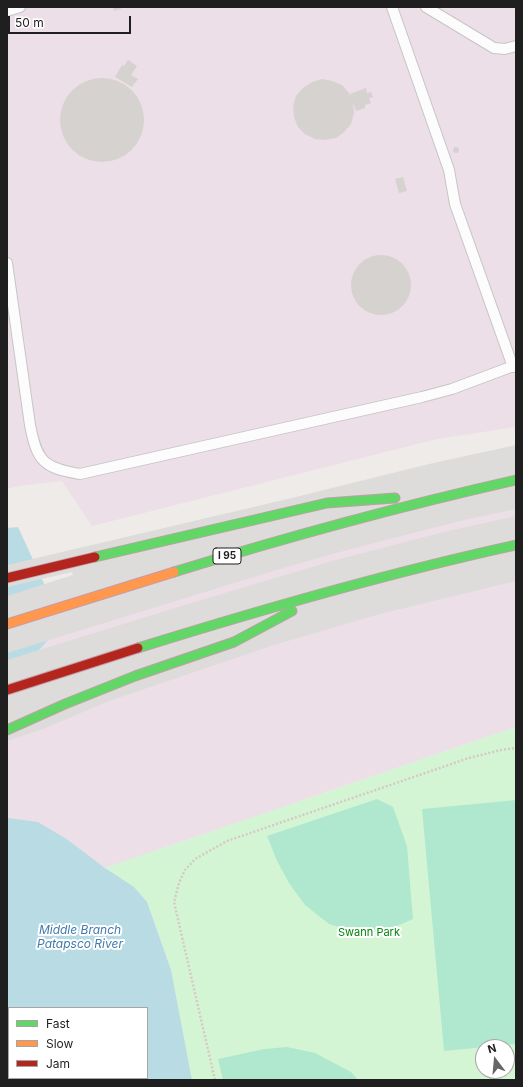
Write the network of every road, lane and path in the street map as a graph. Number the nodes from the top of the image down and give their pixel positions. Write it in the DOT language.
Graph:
graph roads {
  1 [pos="20,7"];
  2 [pos="392,7"];
  3 [pos="426,7"];
  4 [pos="7,11"];
  5 [pos="516,46"];
  6 [pos="7,263"];
  7 [pos="514,366"];
  8 [pos="516,480"];
  9 [pos="450,495"];
  10 [pos="516,545"];
  11 [pos="493,559"];
  12 [pos="448,560"];
  13 [pos="7,578"];
  14 [pos="333,589"];
  15 [pos="7,624"];
  16 [pos="7,690"];
  17 [pos="7,730"];
  18 [pos="516,748"];
  19 [pos="215,1080"];
  1 -- 4 [label="lane"];
  2 -- 7 [label="lane"];
  3 -- 5 [label="lane"];
  6 -- 7 [label="lane"];
  8 -- 9 [label="highway, I 95"];
  9 -- 13 [label="highway"];
  9 -- 15 [label="highway, I 95"];
  10 -- 12 [label="highway"];
  11 -- 12 [label="highway"];
  12 -- 14 [label="highway"];
  14 -- 16 [label="highway"];
  14 -- 17 [label="highway"];
  18 -- 19 [label="path"];
}
